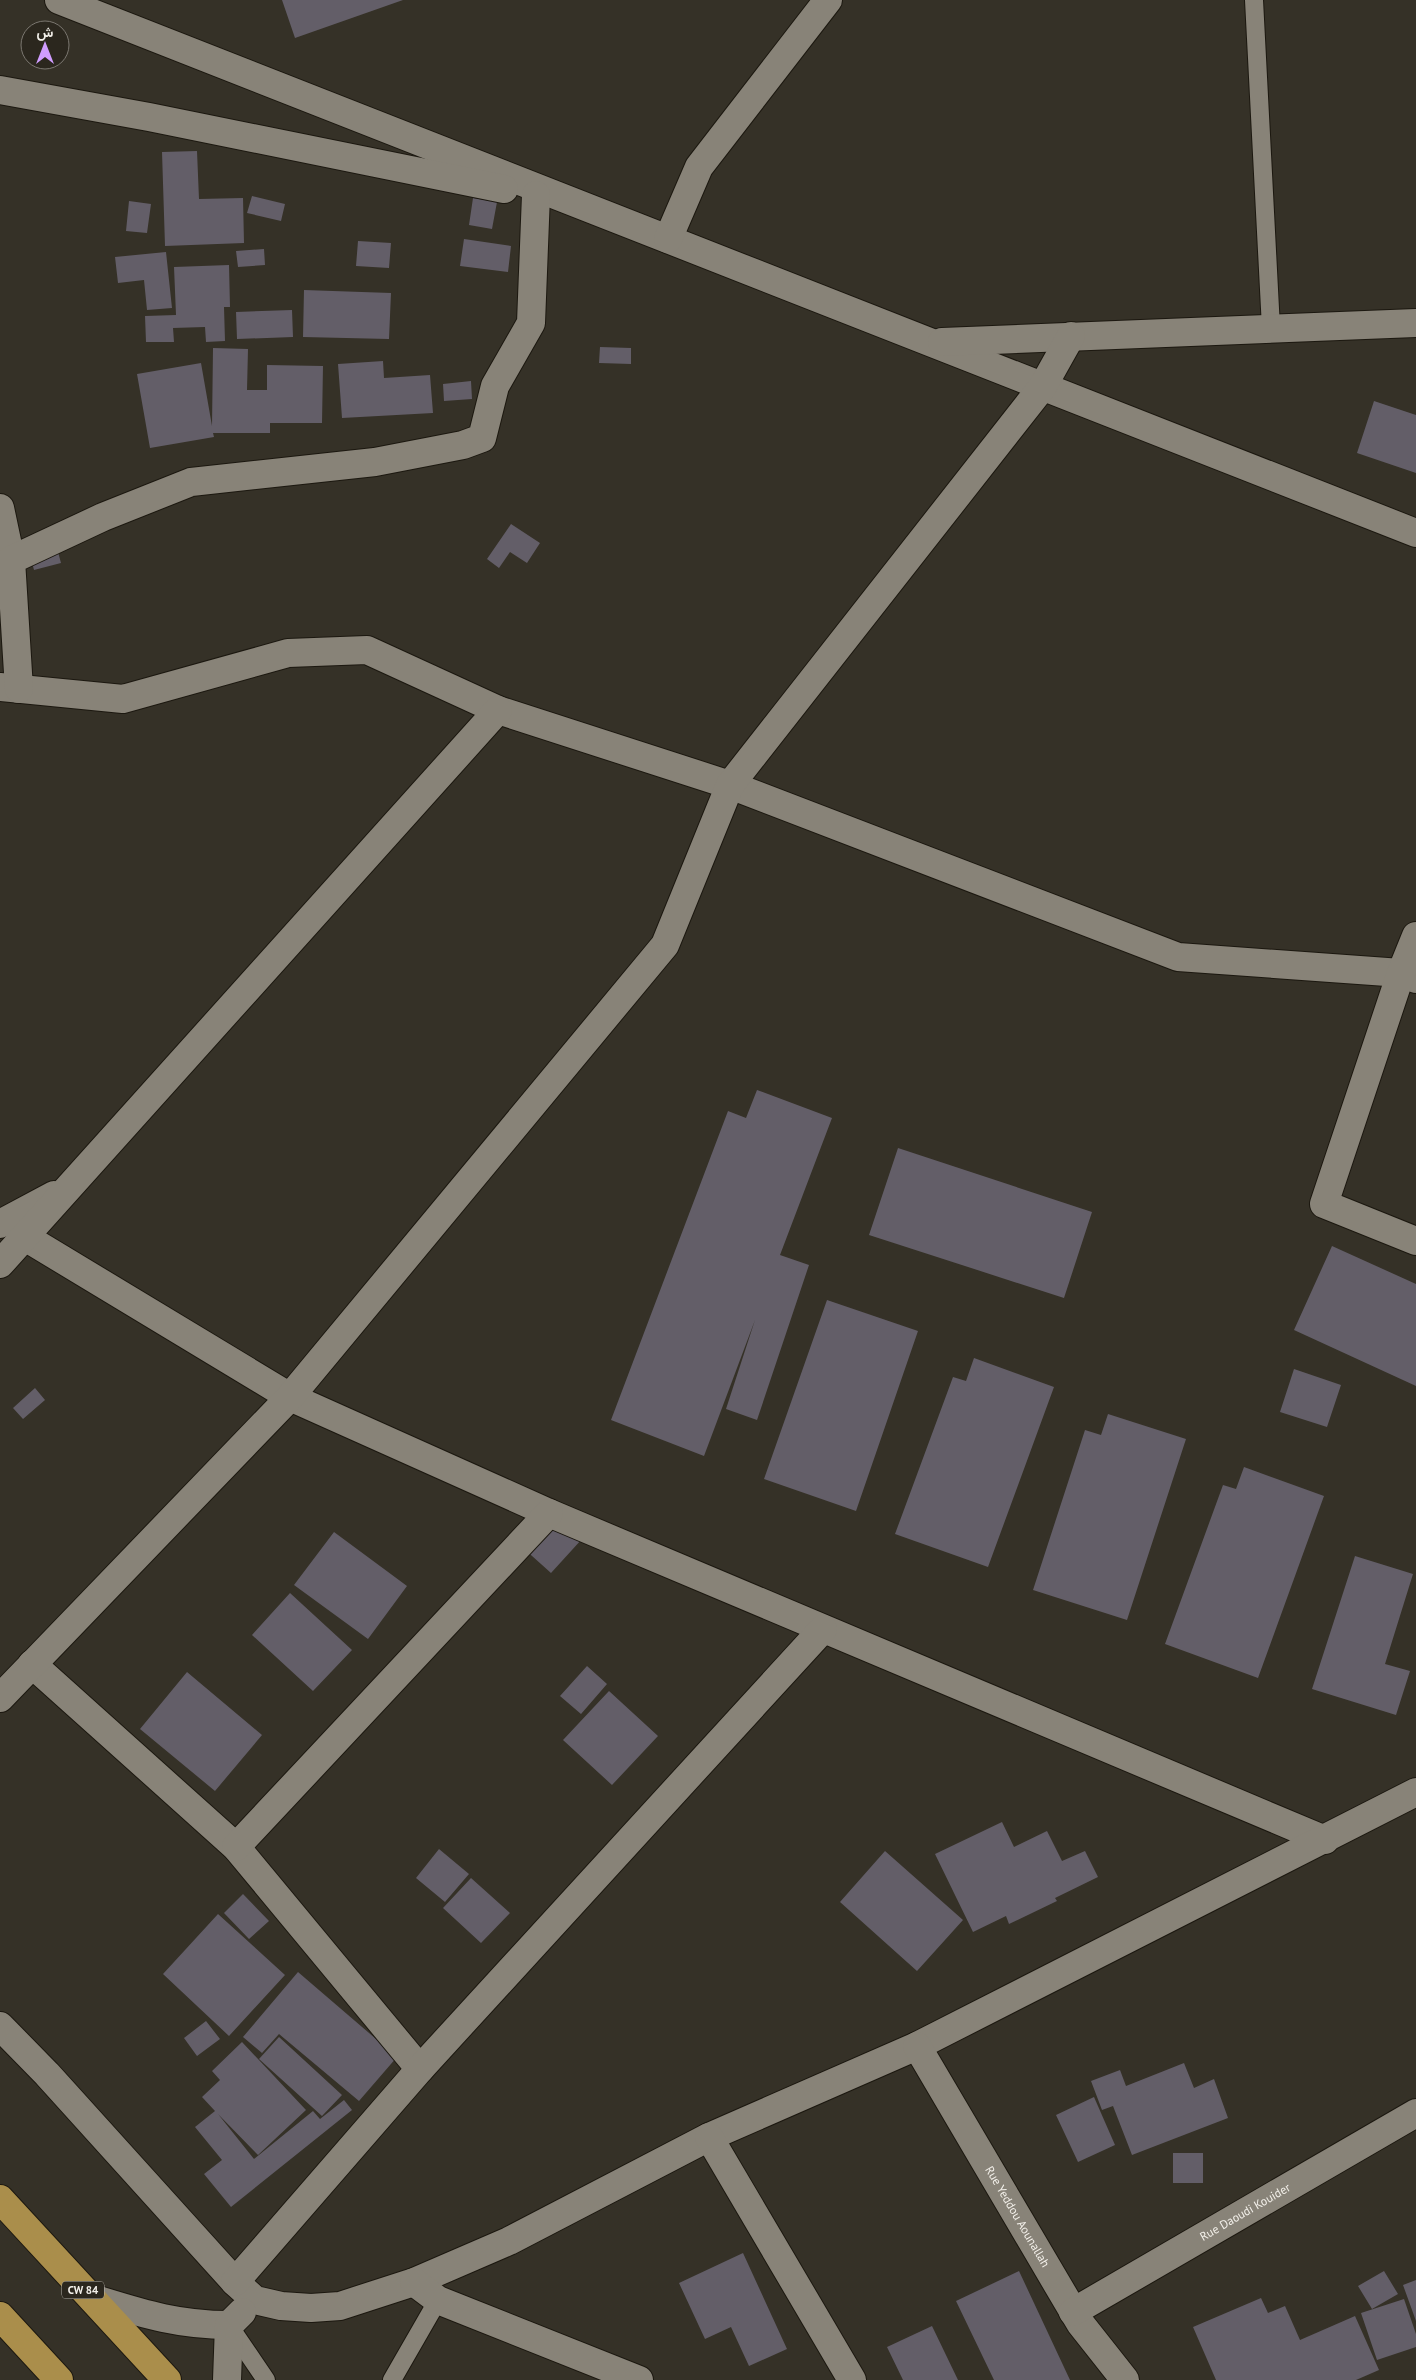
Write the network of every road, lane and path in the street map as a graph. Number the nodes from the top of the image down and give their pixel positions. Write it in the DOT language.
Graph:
graph roads {
  1 [pos="59,0"];
  2 [pos="828,0"];
  3 [pos="1254,0"];
  4 [pos="0,90"];
  5 [pos="536,195"];
  6 [pos="577,204"];
  7 [pos="668,239"];
  8 [pos="1416,323"];
  9 [pos="1271,328"];
  10 [pos="1071,336"];
  11 [pos="930,342"];
  12 [pos="1043,386"];
  13 [pos="0,508"];
  14 [pos="1416,533"];
  15 [pos="11,560"];
  16 [pos="9,688"];
  17 [pos="498,710"];
  18 [pos="730,784"];
  19 [pos="1416,936"];
  20 [pos="1409,976"];
  21 [pos="72,1186"];
  22 [pos="0,1224"];
  23 [pos="24,1237"];
  24 [pos="1416,1241"];
  25 [pos="0,1264"];
  26 [pos="290,1397"];
  27 [pos="549,1513"];
  28 [pos="823,1629"];
  29 [pos="32,1664"];
  30 [pos="0,1698"];
  31 [pos="1416,1793"];
  32 [pos="1325,1840"];
  33 [pos="236,1848"];
  34 [pos="0,2026"];
  35 [pos="917,2046"];
  36 [pos="420,2069"];
  37 [pos="1416,2113"];
  38 [pos="708,2137"];
  39 [pos="0,2199"];
  40 [pos="235,2282"];
  41 [pos="414,2282"];
  42 [pos="92,2298"];
  43 [pos="255,2300"];
  44 [pos="438,2300"];
  45 [pos="1073,2312"];
  46 [pos="0,2316"];
  47 [pos="228,2325"];
  48 [pos="59,2380"];
  49 [pos="167,2380"];
  50 [pos="227,2380"];
  51 [pos="266,2380"];
  52 [pos="392,2380"];
  53 [pos="639,2380"];
  54 [pos="852,2380"];
  55 [pos="1125,2380"];
  1 -- 6 [label="street"];
  2 -- 7 [label="street"];
  3 -- 9 [label="lane"];
  4 -- 5 [label="street"];
  5 -- 6 [label="street"];
  5 -- 15 [label="street"];
  6 -- 7 [label="street"];
  7 -- 11 [label="street"];
  8 -- 9 [label="street"];
  9 -- 10 [label="street"];
  10 -- 11 [label="street"];
  10 -- 12 [label="street"];
  11 -- 12 [label="street"];
  12 -- 14 [label="street"];
  12 -- 18 [label="street"];
  13 -- 15 [label="street"];
  15 -- 16 [label="street"];
  16 -- 17 [label="street"];
  17 -- 18 [label="street"];
  17 -- 21 [label="street"];
  18 -- 20 [label="street"];
  18 -- 26 [label="street"];
  19 -- 20 [label="street"];
  20 -- 24 [label="street"];
  21 -- 22 [label="street"];
  21 -- 23 [label="street"];
  23 -- 25 [label="street"];
  23 -- 26 [label="street"];
  26 -- 27 [label="street"];
  26 -- 29 [label="street"];
  27 -- 28 [label="street"];
  27 -- 33 [label="street"];
  28 -- 32 [label="street"];
  28 -- 36 [label="street"];
  29 -- 30 [label="street"];
  29 -- 33 [label="street"];
  31 -- 32 [label="street"];
  32 -- 35 [label="street"];
  33 -- 36 [label="street"];
  34 -- 40 [label="street"];
  35 -- 38 [label="street"];
  35 -- 45 [label="street, Rue Yeddou Aounallah"];
  36 -- 40 [label="street"];
  37 -- 45 [label="street, Rue Daoudi Kouider"];
  38 -- 41 [label="street"];
  38 -- 54 [label="street"];
  39 -- 42 [label="highway, CW 84"];
  40 -- 43 [label="street"];
  41 -- 43 [label="street"];
  41 -- 44 [label="street"];
  42 -- 47 [label="street"];
  42 -- 49 [label="highway, CW 84"];
  43 -- 47 [label="street"];
  44 -- 52 [label="lane"];
  44 -- 53 [label="street"];
  45 -- 55 [label="street, Rue Yeddou Aounallah"];
  46 -- 48 [label="highway"];
  47 -- 50 [label="street"];
  47 -- 51 [label="lane"];
}
